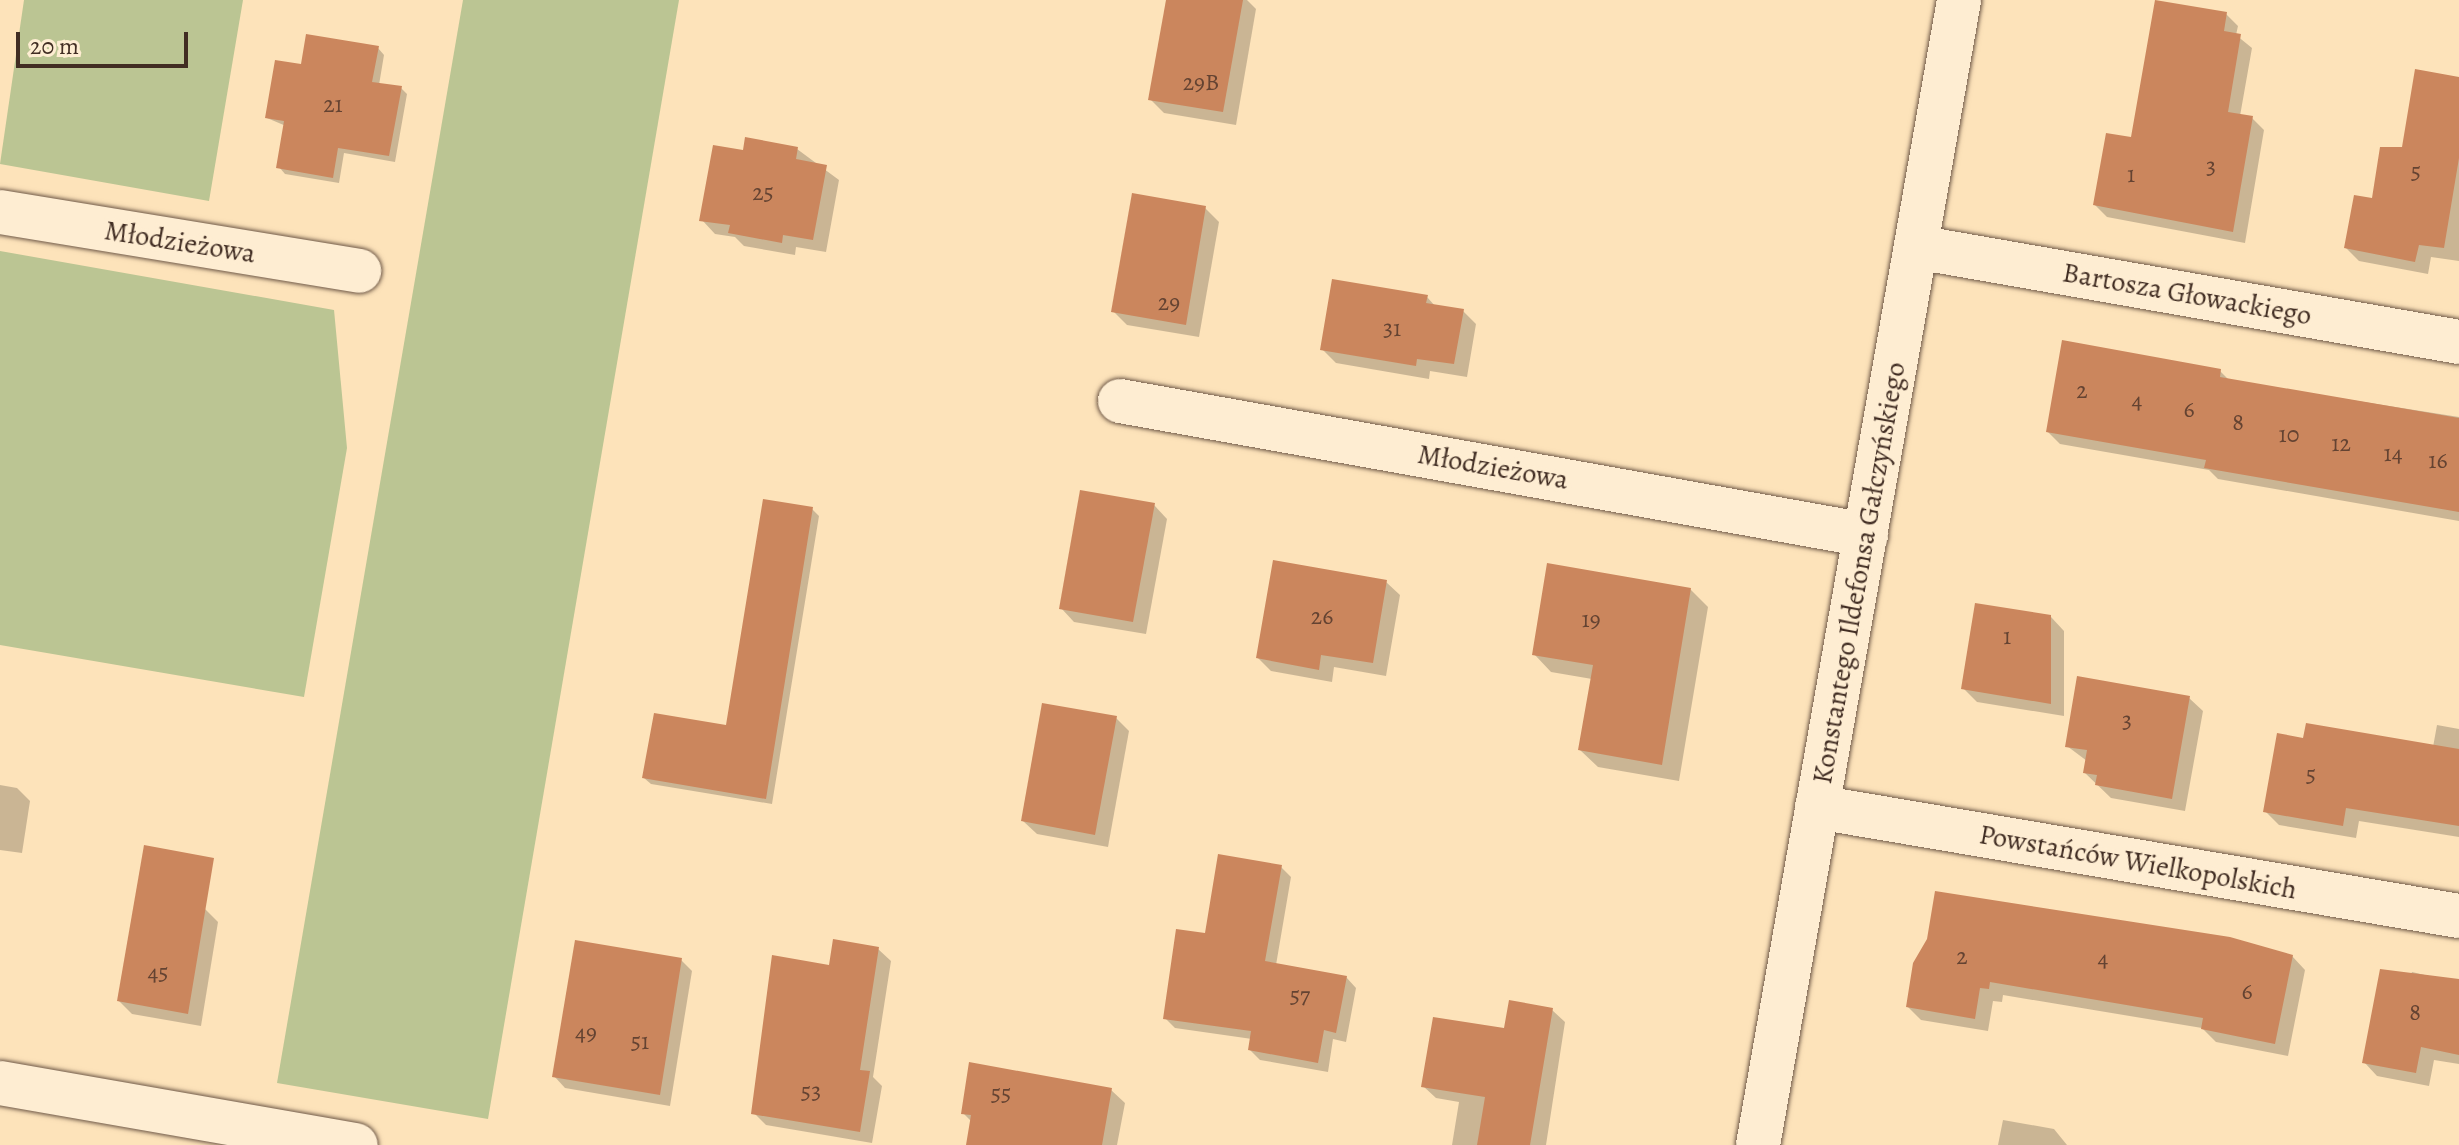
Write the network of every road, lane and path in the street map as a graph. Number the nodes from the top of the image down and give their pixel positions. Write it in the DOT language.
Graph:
graph roads {
  1 [pos="1959,0"];
  2 [pos="0,212"];
  3 [pos="1916,247"];
  4 [pos="359,271"];
  5 [pos="2459,342"];
  6 [pos="1120,401"];
  7 [pos="1866,535"];
  8 [pos="1817,807"];
  9 [pos="2459,916"];
  10 [pos="0,1083"];
  11 [pos="356,1145"];
  12 [pos="1758,1145"];
  1 -- 3 [label="street, Konstantego Ildefonsa Gałczyńskiego"];
  2 -- 4 [label="street, Młodzieżowa"];
  3 -- 5 [label="street, Bartosza Głowackiego"];
  3 -- 7 [label="street, Konstantego Ildefonsa Gałczyńskiego"];
  6 -- 7 [label="street, Młodzieżowa"];
  7 -- 8 [label="street, Konstantego Ildefonsa Gałczyńskiego"];
  8 -- 9 [label="street, Powstańców Wielkopolskich"];
  8 -- 12 [label="street, Konstantego Ildefonsa Gałczyńskiego"];
  10 -- 11 [label="street"];
}
